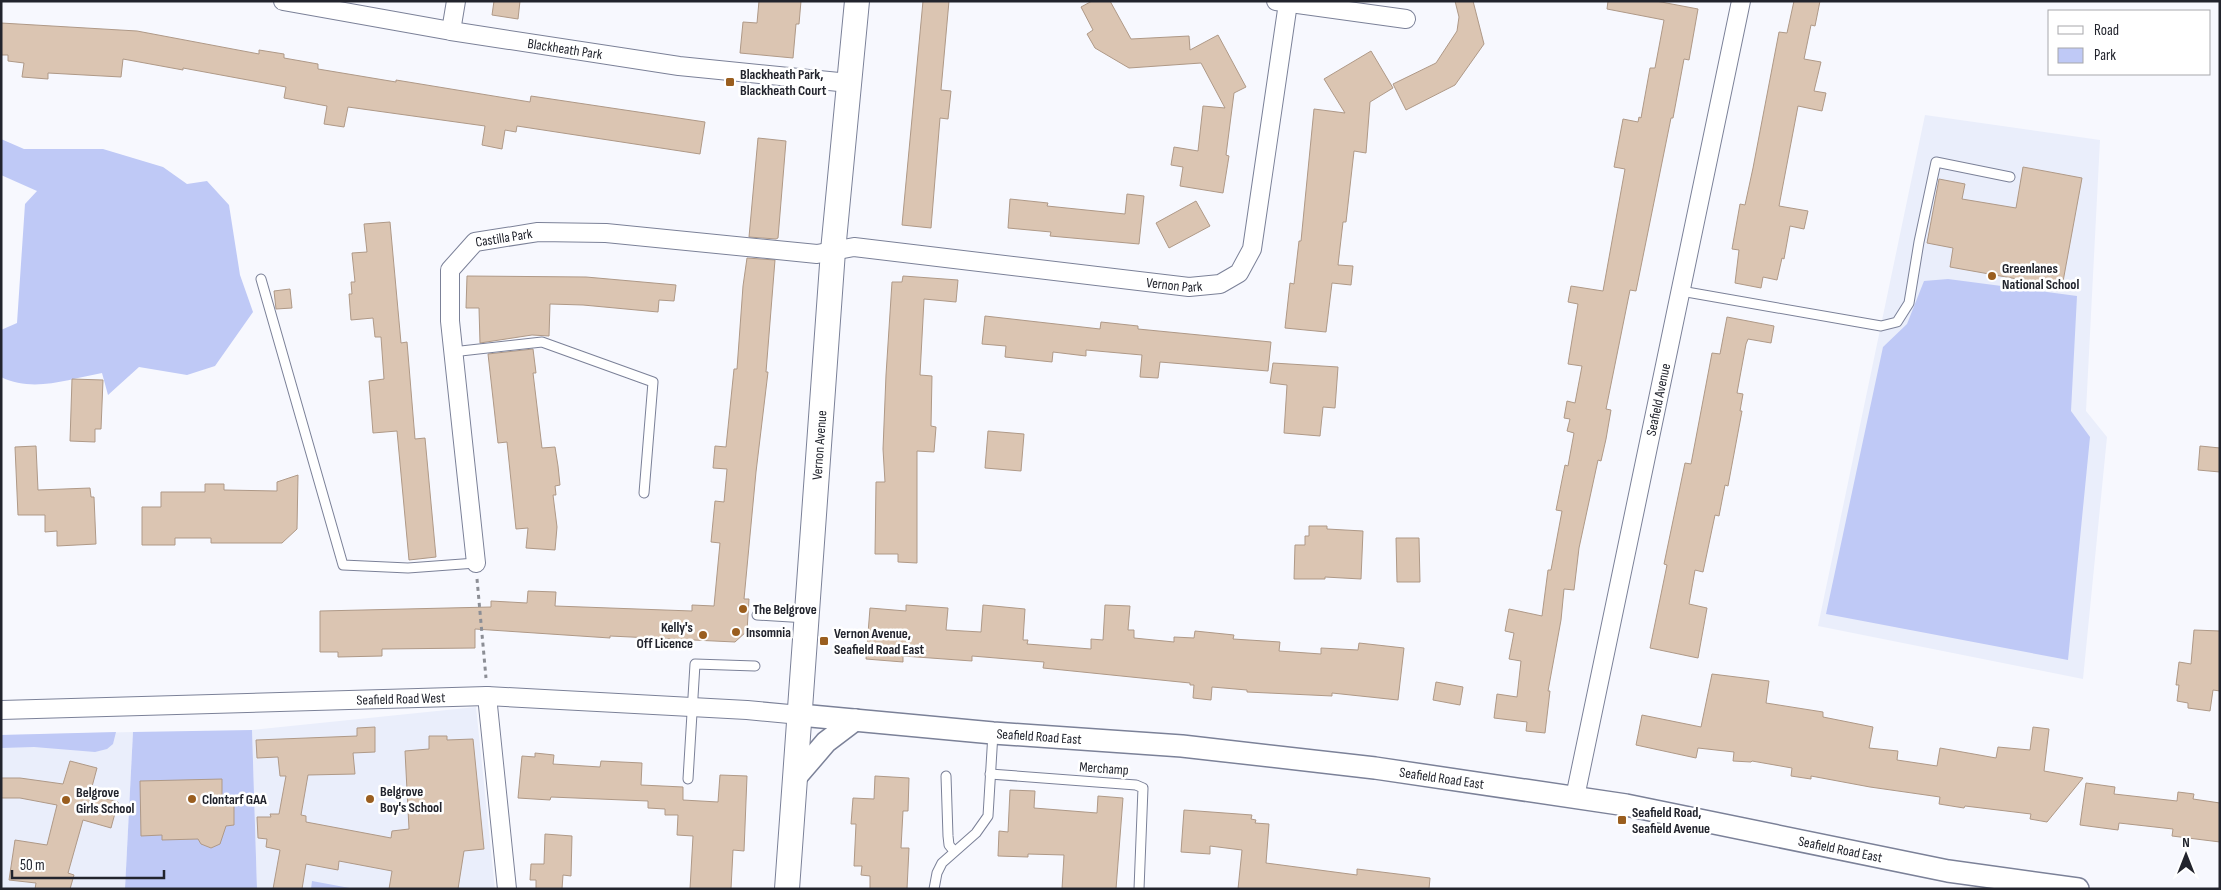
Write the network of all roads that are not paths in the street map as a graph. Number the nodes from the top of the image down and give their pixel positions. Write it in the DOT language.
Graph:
graph roads {
  1 [pos="283,1"];
  2 [pos="456,1"];
  3 [pos="857,1"];
  4 [pos="1741,1"];
  5 [pos="1282,2"];
  6 [pos="1406,19"];
  7 [pos="451,32"];
  8 [pos="849,84"];
  9 [pos="2010,177"];
  10 [pos="833,252"];
  11 [pos="261,279"];
  12 [pos="1681,291"];
  13 [pos="452,352"];
  14 [pos="644,493"];
  15 [pos="476,563"];
  16 [pos="757,615"];
  17 [pos="807,618"];
  18 [pos="755,666"];
  19 [pos="487,696"];
  20 [pos="692,708"];
  21 [pos="1,710"];
  22 [pos="800,715"];
  23 [pos="855,720"];
  24 [pos="993,733"];
  25 [pos="990,774"];
  26 [pos="946,776"];
  27 [pos="796,777"];
  28 [pos="688,779"];
  29 [pos="1576,797"];
  30 [pos="954,851"];
  31 [pos="505,888"];
  32 [pos="788,889"];
  33 [pos="934,889"];
  34 [pos="1139,889"];
  35 [pos="2078,889"];
  1 -- 7 [label="street, Blackheath Park"];
  2 -- 7 [label="street"];
  3 -- 8 [label="main road, Vernon Avenue"];
  4 -- 12 [label="street, Seafield Avenue"];
  5 -- 6 [label="street, Vernon Park"];
  5 -- 10 [label="street, Vernon Park"];
  7 -- 8 [label="street, Blackheath Park"];
  8 -- 10 [label="main road, Vernon Avenue"];
  9 -- 12 [label="lane"];
  10 -- 13 [label="street, Castilla Park"];
  10 -- 17 [label="main road, Vernon Avenue"];
  11 -- 15 [label="lane"];
  12 -- 29 [label="street, Seafield Avenue"];
  13 -- 14 [label="lane"];
  13 -- 15 [label="street, Castilla Park"];
  16 -- 17 [label="lane"];
  17 -- 22 [label="main road, Vernon Avenue"];
  18 -- 20 [label="lane"];
  19 -- 20 [label="street, Seafield Road West"];
  19 -- 21 [label="street, Seafield Road West"];
  19 -- 31 [label="street"];
  20 -- 22 [label="street, Seafield Road West"];
  20 -- 28 [label="lane"];
  22 -- 23 [label="street, Seafield Road East"];
  22 -- 27 [label="main road, Vernon Avenue"];
  23 -- 24 [label="street, Seafield Road East"];
  23 -- 27 [label="street"];
  24 -- 25 [label="lane"];
  24 -- 29 [label="street, Seafield Road East"];
  25 -- 30 [label="lane"];
  25 -- 34 [label="lane, Merchamp"];
  26 -- 30 [label="lane"];
  27 -- 32 [label="main road, Vernon Avenue"];
  29 -- 35 [label="street, Seafield Road East"];
  30 -- 33 [label="lane"];
}
